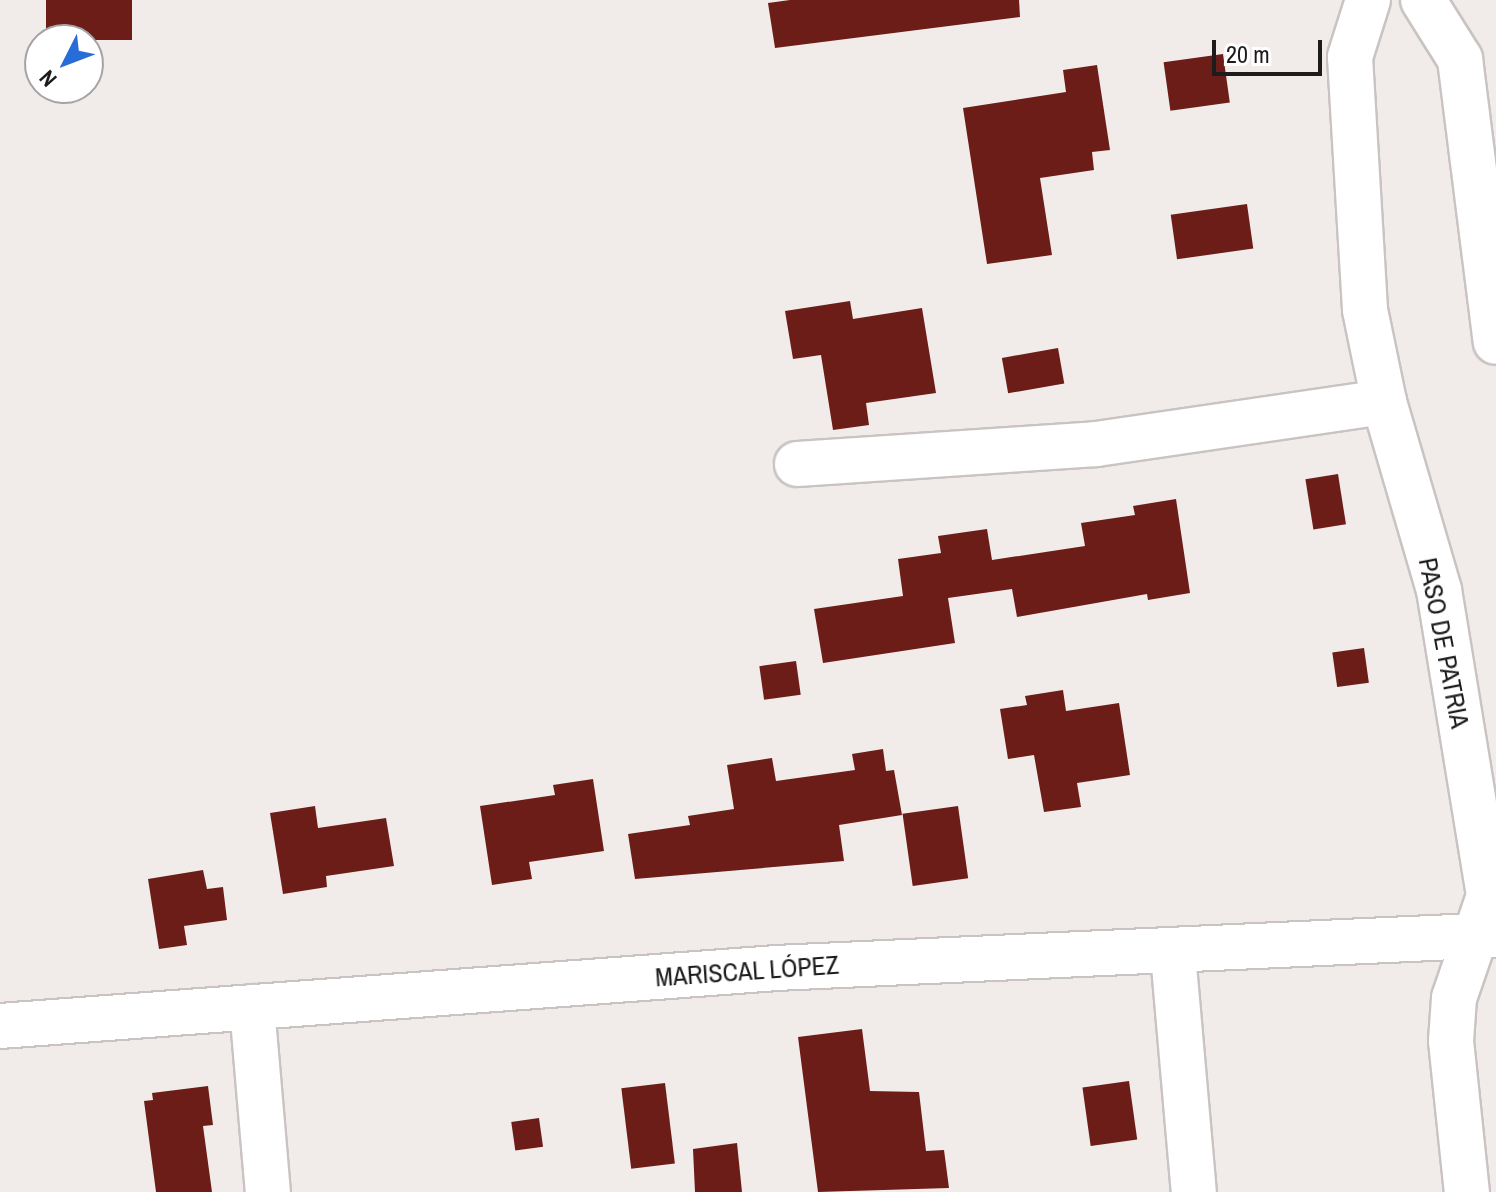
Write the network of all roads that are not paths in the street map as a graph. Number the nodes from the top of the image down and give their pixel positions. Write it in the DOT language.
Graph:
graph roads {
  1 [pos="1368,0"];
  2 [pos="1423,0"];
  3 [pos="1496,342"];
  4 [pos="1384,402"];
  5 [pos="797,464"];
  6 [pos="1488,936"];
  7 [pos="1173,954"];
  8 [pos="252,1007"];
  9 [pos="0,1026"];
  10 [pos="268,1192"];
  11 [pos="1194,1192"];
  12 [pos="1467,1192"];
  1 -- 4 [label="street, PASO DE PATRIA"];
  2 -- 3 [label="street"];
  4 -- 5 [label="street"];
  4 -- 6 [label="street, PASO DE PATRIA"];
  6 -- 7 [label="street, MARISCAL LÓPEZ"];
  6 -- 12 [label="street, PASO DE PATRIA"];
  7 -- 8 [label="street, MARISCAL LÓPEZ"];
  7 -- 11 [label="street"];
  8 -- 9 [label="street, MARISCAL LÓPEZ"];
  8 -- 10 [label="street"];
}
